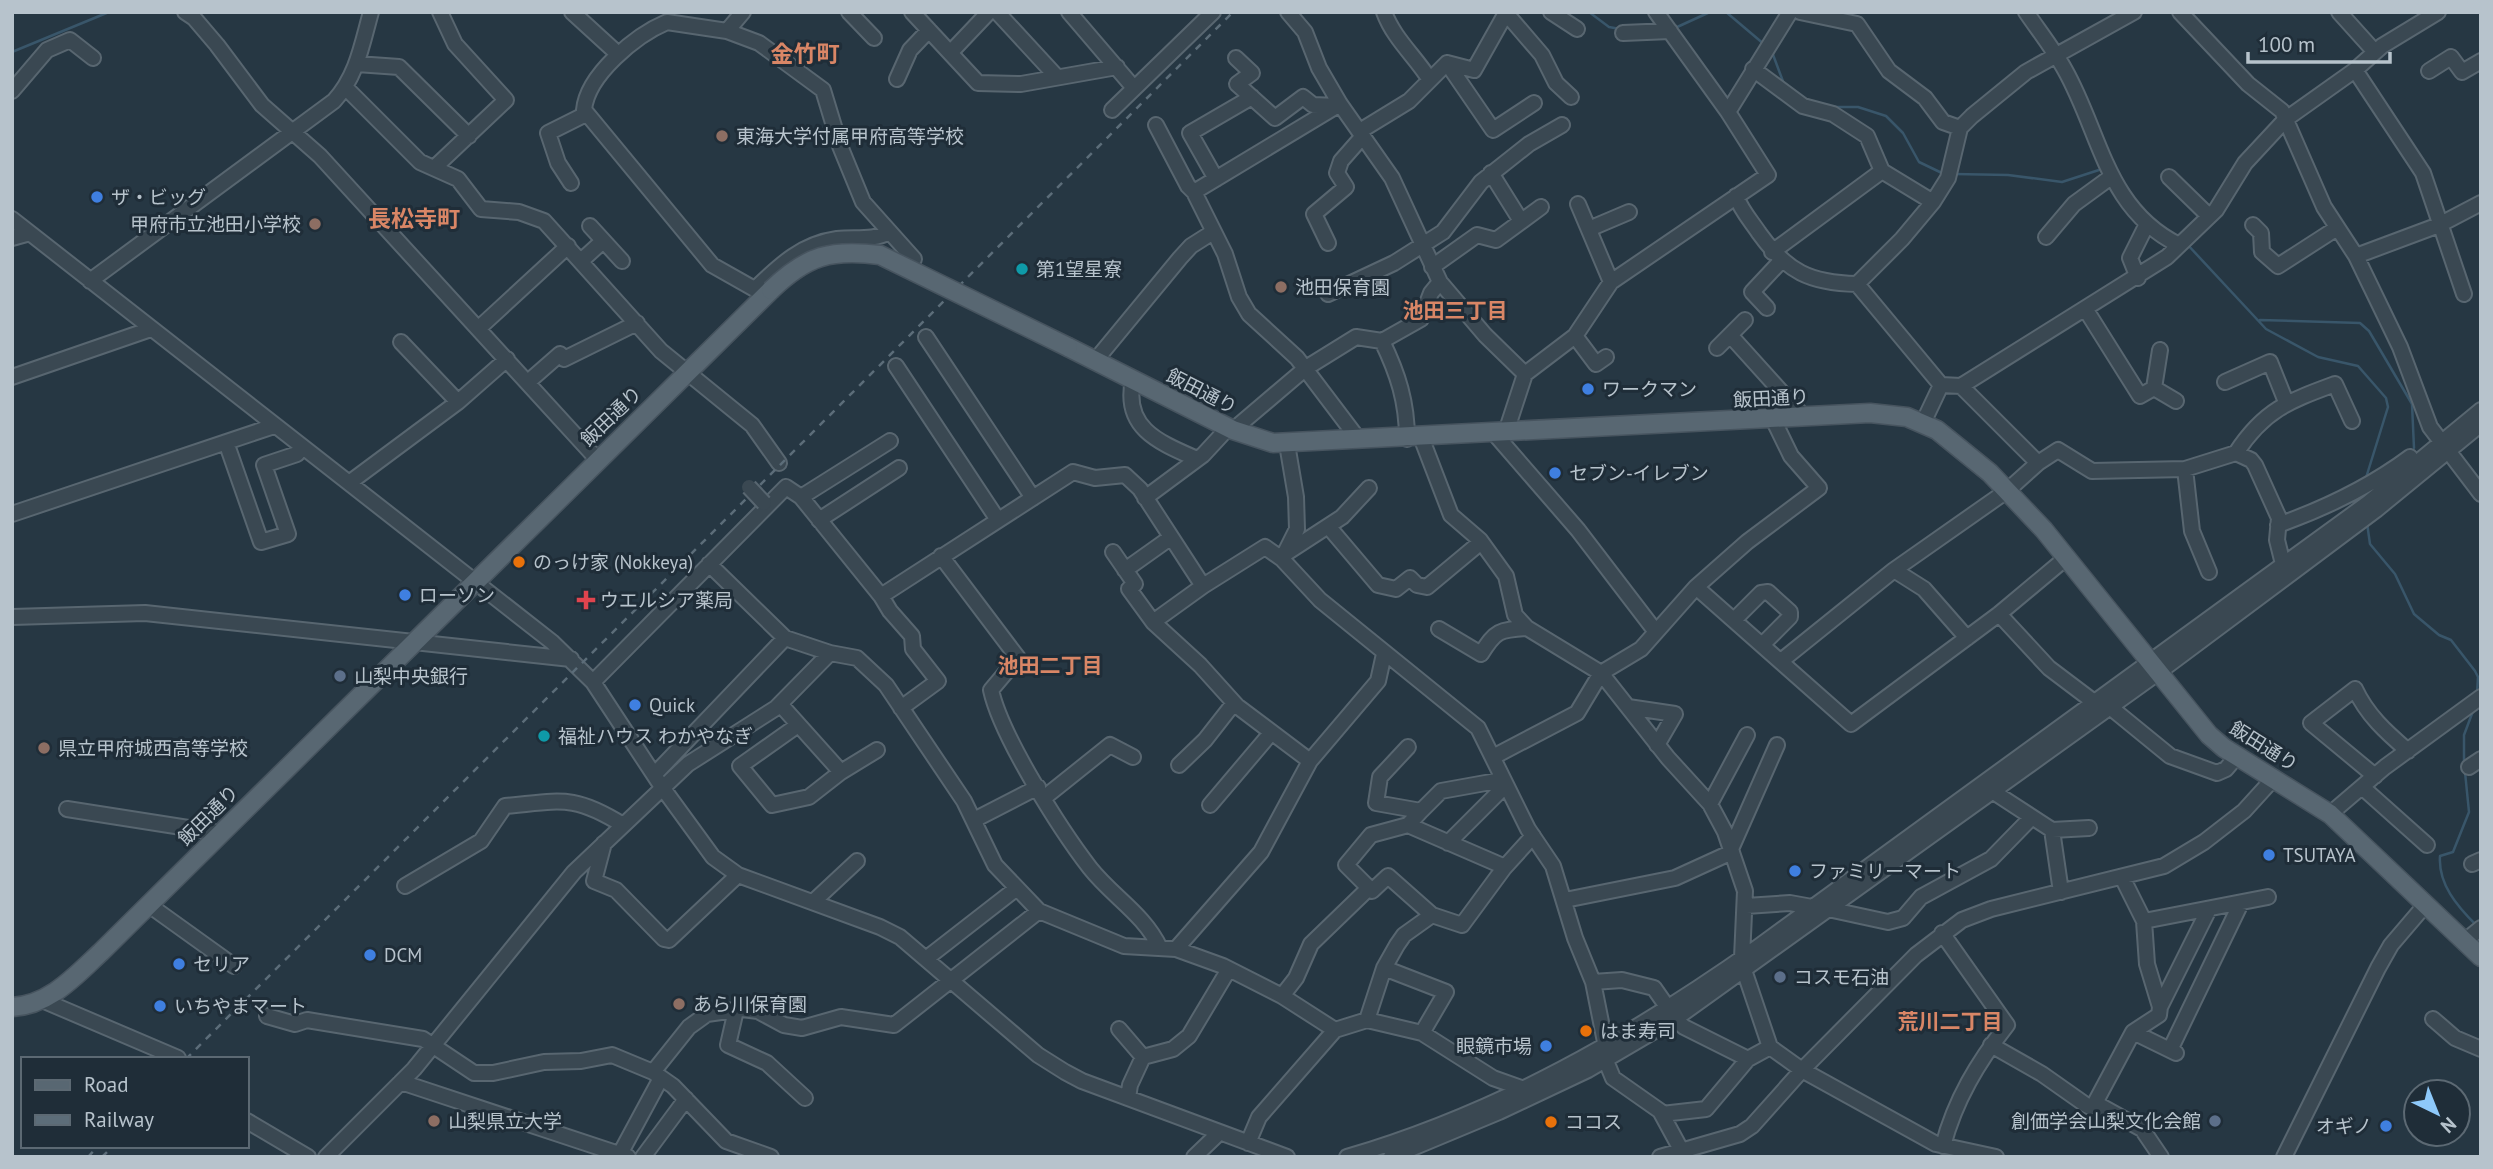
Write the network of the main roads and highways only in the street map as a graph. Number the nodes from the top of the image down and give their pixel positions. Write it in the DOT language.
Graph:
graph roads {
  1 [pos="2481,957"];
  2 [pos="12,1007"];
  1 -- 2 [label="main road, 飯田通り, bridge"];
}
